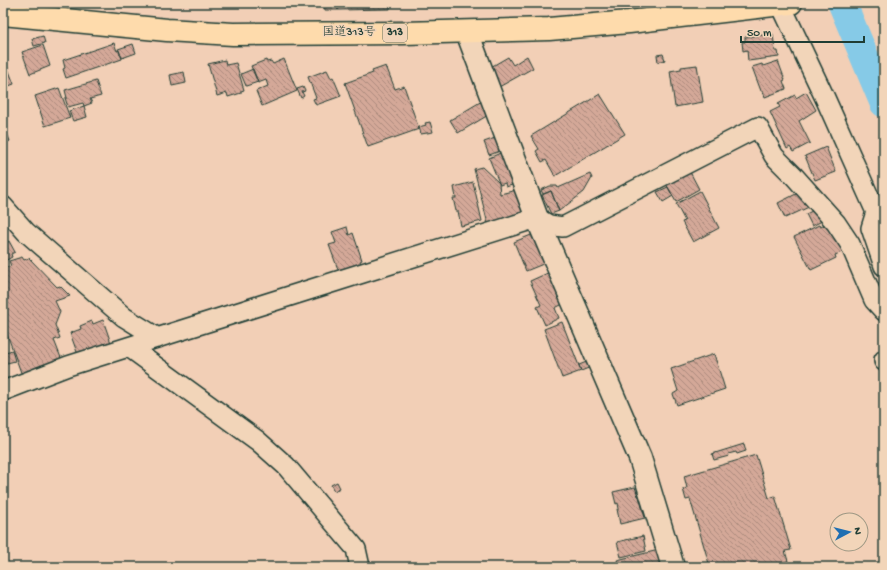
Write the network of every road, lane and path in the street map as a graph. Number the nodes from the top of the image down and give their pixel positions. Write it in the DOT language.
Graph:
graph roads {
  1 [pos="785,4"];
  2 [pos="3,14"];
  3 [pos="467,32"];
  4 [pos="3,206"];
  5 [pos="537,218"];
  6 [pos="880,219"];
  7 [pos="884,266"];
  8 [pos="884,311"];
  9 [pos="158,338"];
  10 [pos="129,347"];
  11 [pos="3,391"];
  12 [pos="360,567"];
  13 [pos="673,567"];
  1 -- 3 [label="highway, 国道313号 / 313"];
  1 -- 6 [label="street"];
  2 -- 3 [label="highway, 国道313号 / 313"];
  3 -- 5 [label="street"];
  4 -- 9 [label="street"];
  5 -- 8 [label="street"];
  5 -- 9 [label="street"];
  5 -- 13 [label="street"];
  6 -- 7 [label="street"];
  9 -- 10 [label="street"];
  10 -- 11 [label="street"];
  10 -- 12 [label="street"];
}
